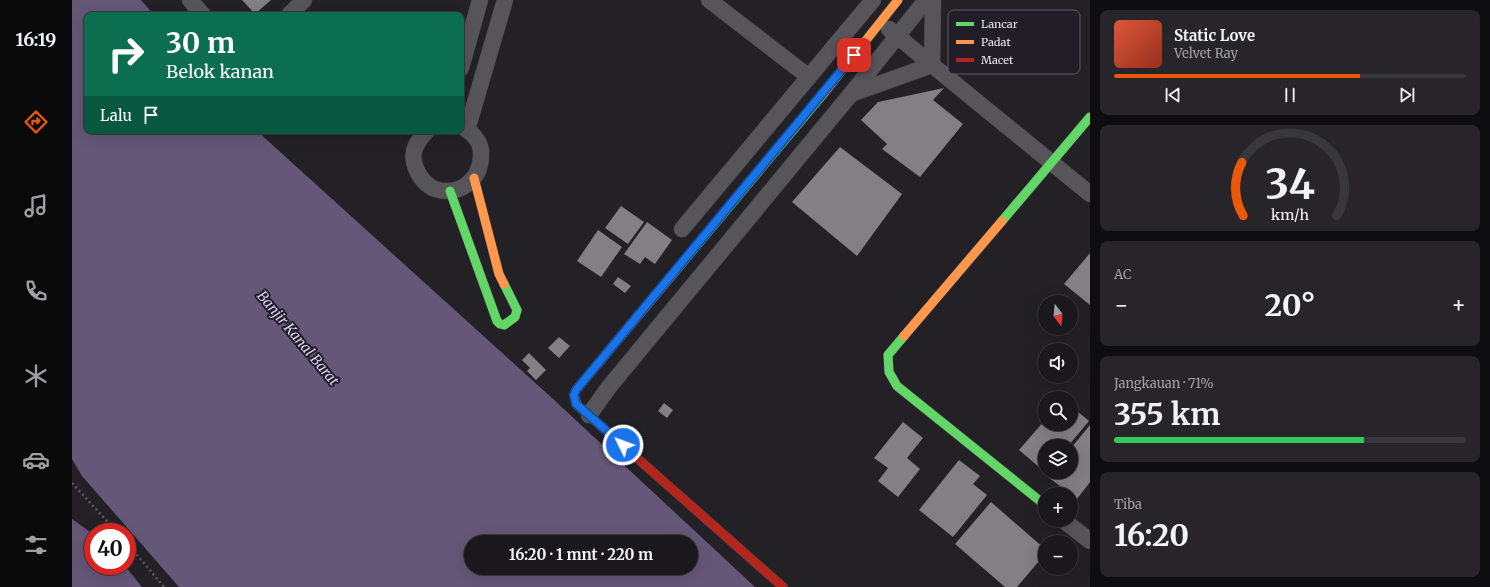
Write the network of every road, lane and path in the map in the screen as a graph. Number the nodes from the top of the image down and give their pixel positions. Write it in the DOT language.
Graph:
graph roads {
  1 [pos="190,0"];
  2 [pos="304,0"];
  3 [pos="480,0"];
  4 [pos="505,0"];
  5 [pos="709,0"];
  6 [pos="873,0"];
  7 [pos="898,0"];
  8 [pos="926,0"];
  9 [pos="933,0"];
  10 [pos="200,12"];
  11 [pos="292,12"];
  12 [pos="880,22"];
  13 [pos="897,36"];
  14 [pos="464,57"];
  15 [pos="932,65"];
  16 [pos="809,77"];
  17 [pos="851,94"];
  18 [pos="1090,117"];
  19 [pos="464,128"];
  20 [pos="424,134"];
  21 [pos="1051,163"];
  22 [pos="474,178"];
  23 [pos="450,191"];
  24 [pos="1090,194"];
  25 [pos="682,229"];
  26 [pos="590,373"];
  27 [pos="609,388"];
  28 [pos="589,415"];
  29 [pos="72,483"];
  30 [pos="1038,499"];
  31 [pos="109,523"];
  32 [pos="1072,527"];
  33 [pos="1090,542"];
  34 [pos="136,554"];
  35 [pos="164,587"];
  36 [pos="783,587"];
  1 -- 10 [label="street"];
  2 -- 11 [label="street"];
  3 -- 14 [label="street"];
  4 -- 19 [label="street"];
  5 -- 16 [label="street"];
  6 -- 16 [label="street"];
  7 -- 12 [label="street"];
  8 -- 13 [label="street"];
  9 -- 15 [label="street"];
  12 -- 13 [label="street"];
  12 -- 26 [label="street"];
  13 -- 15 [label="street"];
  13 -- 17 [label="street"];
  15 -- 17 [label="street"];
  15 -- 21 [label="street"];
  16 -- 25 [label="street"];
  17 -- 27 [label="street"];
  18 -- 21 [label="street"];
  19 -- 22 [label="street"];
  20 -- 23 [label="street"];
  21 -- 24 [label="street"];
  21 -- 30 [label="street"];
  22 -- 23 [label="street"];
  22 -- 23 [label="street"];
  26 -- 27 [label="street"];
  26 -- 28 [label="street"];
  27 -- 28 [label="street"];
  28 -- 36 [label="street"];
  29 -- 31 [label="path"];
  32 -- 33 [label="street"];
  34 -- 35 [label="path"];
}
